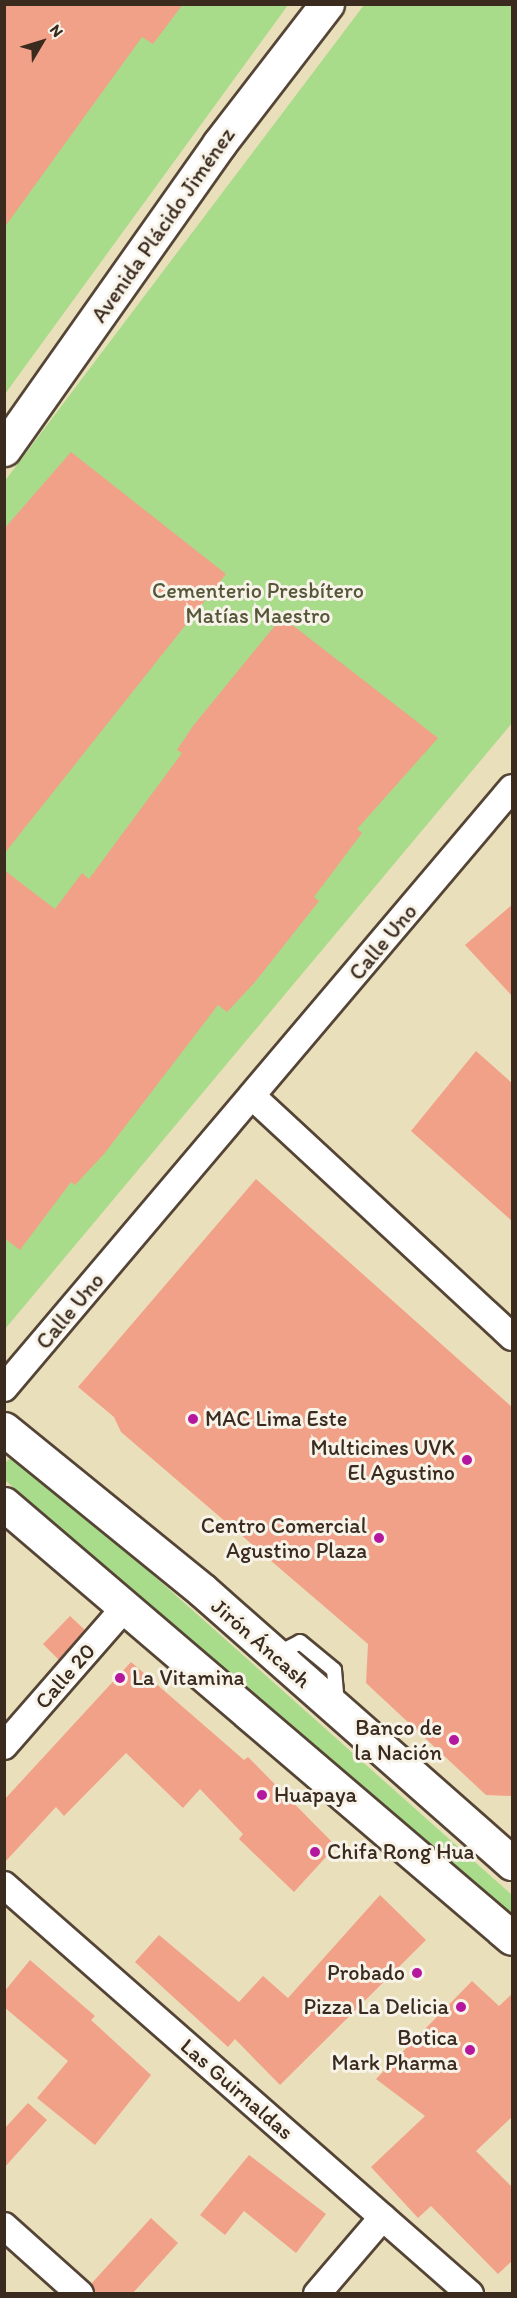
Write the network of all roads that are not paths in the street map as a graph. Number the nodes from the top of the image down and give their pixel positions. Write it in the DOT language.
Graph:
graph roads {
  1 [pos="327,4"];
  2 [pos="4,449"];
  3 [pos="513,788"];
  4 [pos="253,1097"];
  5 [pos="513,1337"];
  6 [pos="4,1388"];
  7 [pos="4,1429"];
  8 [pos="4,1504"];
  9 [pos="126,1606"];
  10 [pos="4,1746"];
  11 [pos="512,1863"];
  12 [pos="4,1885"];
  13 [pos="513,1938"];
  14 [pos="383,2217"];
  15 [pos="4,2226"];
  16 [pos="80,2294"];
  17 [pos="317,2294"];
  18 [pos="470,2294"];
  1 -- 2 [label="main road, Avenida Plácido Jiménez"];
  3 -- 4 [label="street, Calle Uno"];
  4 -- 5 [label="street"];
  4 -- 6 [label="street, Calle Uno"];
  7 -- 11 [label="main road, Jirón Áncash"];
  8 -- 9 [label="main road"];
  9 -- 10 [label="street, Calle 20"];
  9 -- 13 [label="main road"];
  12 -- 14 [label="street, Las Guirnaldas"];
  14 -- 17 [label="street"];
  14 -- 18 [label="street, Las Guirnaldas"];
  15 -- 16 [label="street"];
}
